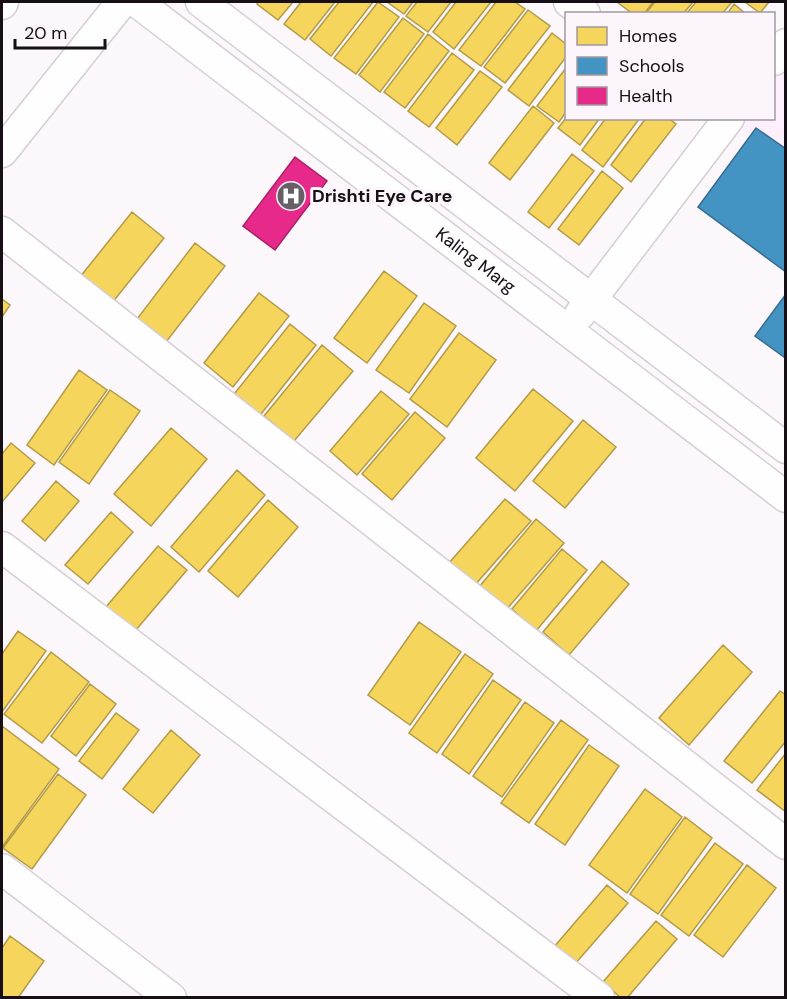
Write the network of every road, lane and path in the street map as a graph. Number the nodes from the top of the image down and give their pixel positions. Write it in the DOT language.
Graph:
graph roads {
  1 [pos="122,2"];
  2 [pos="137,2"];
  3 [pos="201,2"];
  4 [pos="569,2"];
  5 [pos="582,12"];
  6 [pos="786,44"];
  7 [pos="775,59"];
  8 [pos="726,120"];
  9 [pos="2,152"];
  10 [pos="2,232"];
  11 [pos="592,300"];
  12 [pos="568,331"];
  13 [pos="786,448"];
  14 [pos="786,497"];
  15 [pos="2,547"];
  16 [pos="786,844"];
  17 [pos="2,869"];
  18 [pos="171,998"];
  19 [pos="599,998"];
  1 -- 9 [label="street"];
  2 -- 12 [label="street, Kaling Marg"];
  3 -- 11 [label="street"];
  4 -- 5 [label="street"];
  6 -- 7 [label="street"];
  8 -- 11 [label="street"];
  10 -- 16 [label="street"];
  11 -- 12 [label="street"];
  11 -- 13 [label="street"];
  12 -- 14 [label="street, Kaling Marg"];
  15 -- 19 [label="street"];
  17 -- 18 [label="street"];
}
